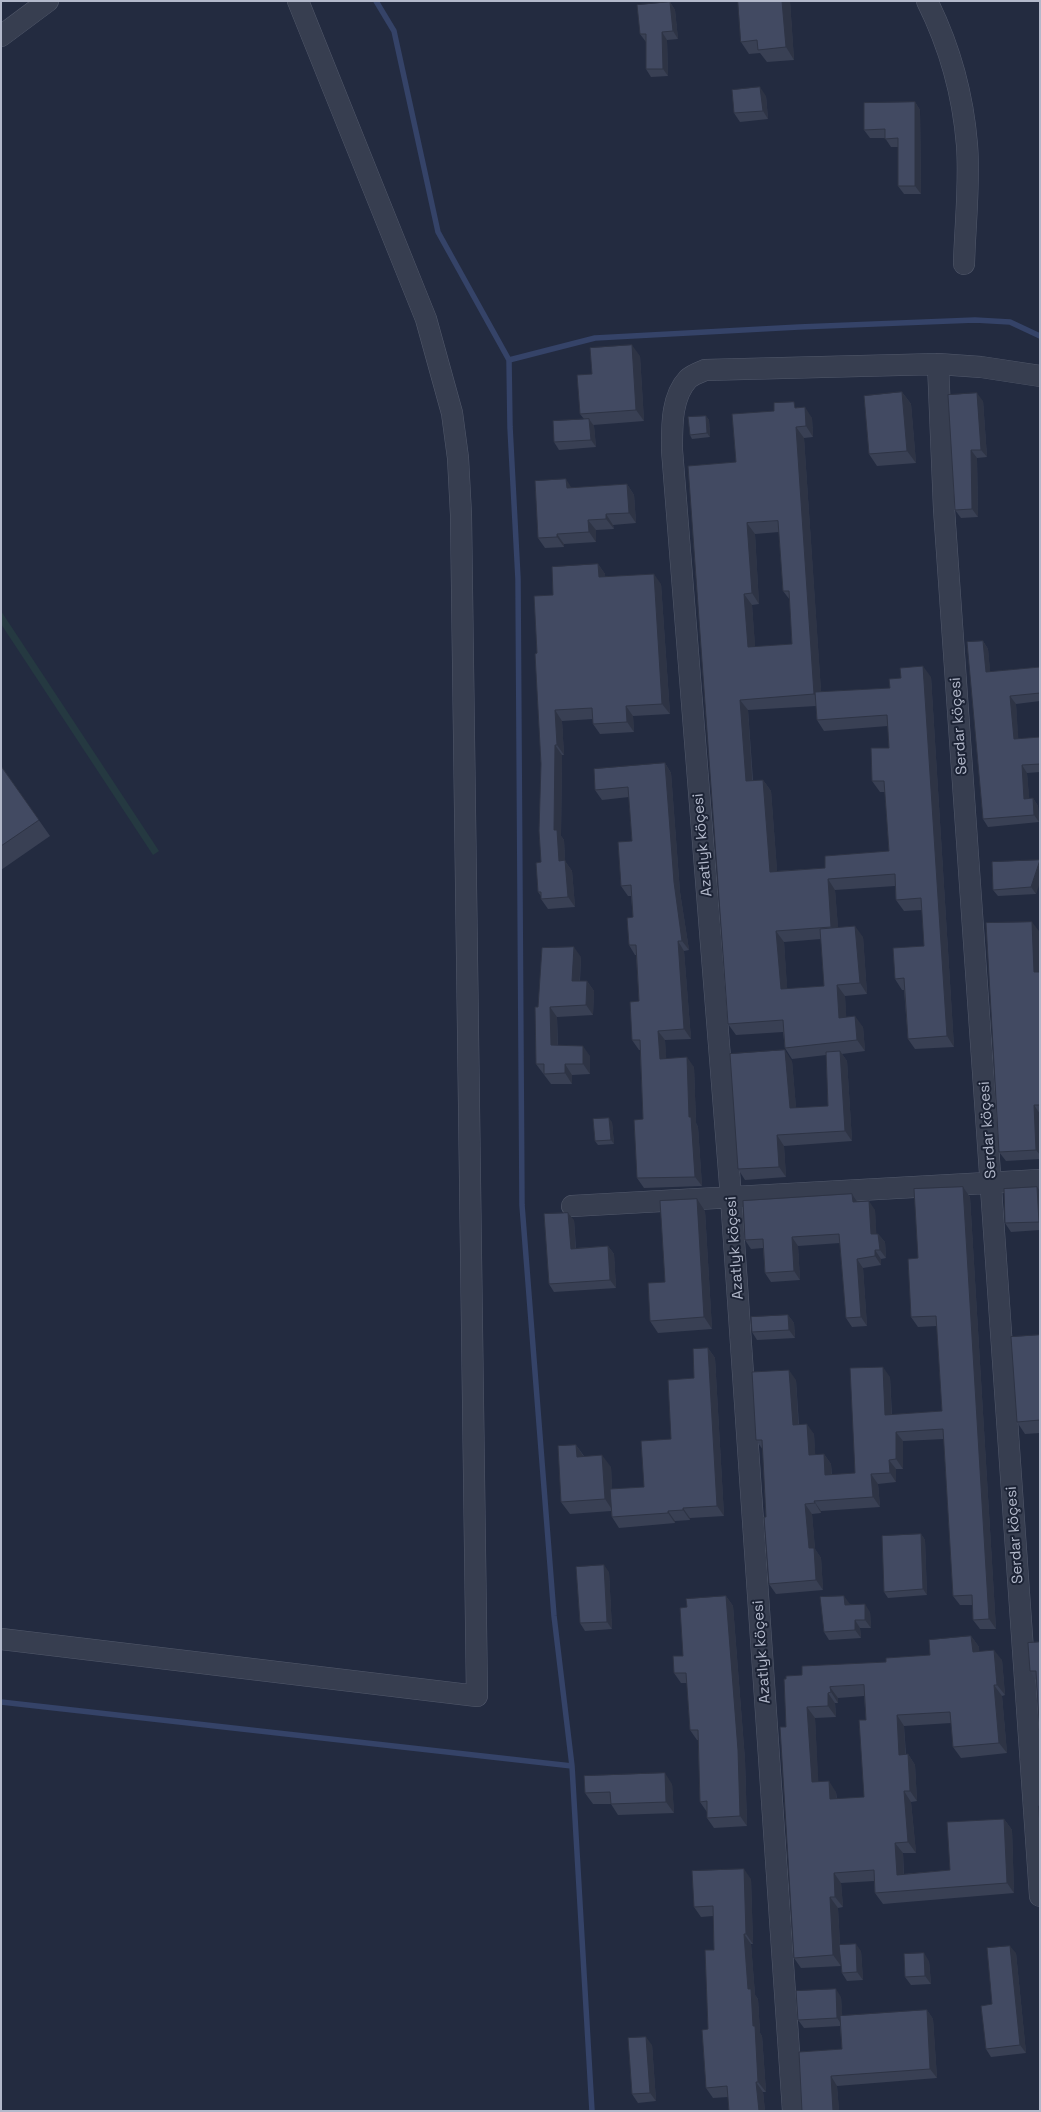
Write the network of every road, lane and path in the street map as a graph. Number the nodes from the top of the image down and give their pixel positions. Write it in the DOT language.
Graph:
graph roads {
  1 [pos="48,1"];
  2 [pos="298,1"];
  3 [pos="926,1"];
  4 [pos="1,36"];
  5 [pos="964,264"];
  6 [pos="938,364"];
  7 [pos="1040,376"];
  8 [pos="1040,1180"];
  9 [pos="992,1182"];
  10 [pos="731,1197"];
  11 [pos="572,1206"];
  12 [pos="1,1639"];
  13 [pos="1040,1896"];
  14 [pos="794,2111"];
  1 -- 4 [label="street"];
  2 -- 12 [label="street"];
  3 -- 5 [label="street"];
  6 -- 7 [label="street"];
  6 -- 9 [label="street, Serdar köçesi"];
  6 -- 10 [label="street, Azatlyk köçesi"];
  8 -- 9 [label="street"];
  9 -- 10 [label="street"];
  9 -- 13 [label="street, Serdar köçesi"];
  10 -- 11 [label="street"];
  10 -- 14 [label="street, Azatlyk köçesi"];
}
